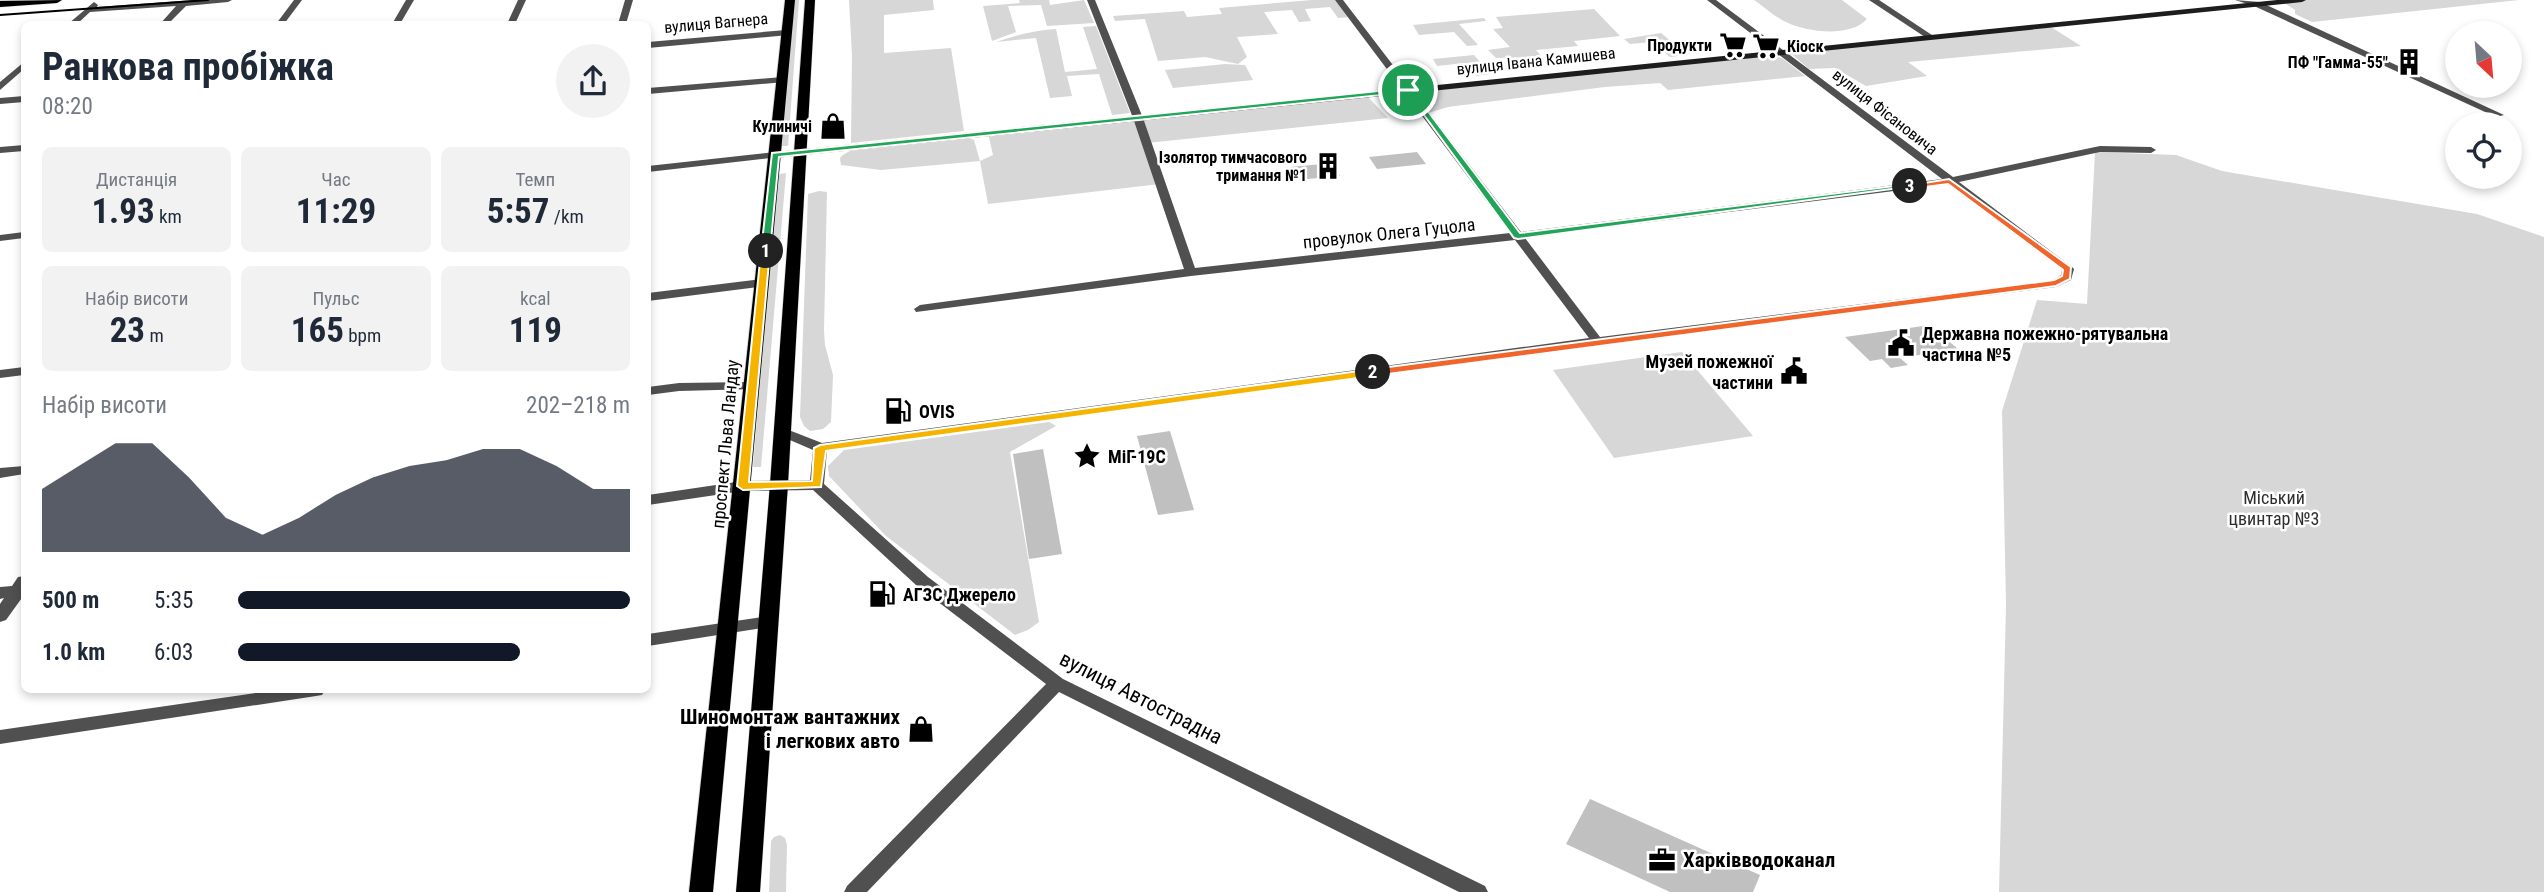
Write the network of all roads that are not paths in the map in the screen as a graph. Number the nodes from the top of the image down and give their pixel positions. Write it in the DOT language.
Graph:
graph roads {
  1 [pos="57,0"];
  2 [pos="100,0"];
  3 [pos="228,0"];
  4 [pos="298,0"];
  5 [pos="410,0"];
  6 [pos="522,0"];
  7 [pos="629,0"];
  8 [pos="789,0"];
  9 [pos="810,0"];
  10 [pos="1091,0"];
  11 [pos="1339,0"];
  12 [pos="1711,0"];
  13 [pos="1873,0"];
  14 [pos="2239,0"];
  15 [pos="2302,0"];
  16 [pos="184,3"];
  17 [pos="0,4"];
  18 [pos="2257,4"];
  19 [pos="89,10"];
  20 [pos="76,21"];
  21 [pos="167,21"];
  22 [pos="282,21"];
  23 [pos="398,21"];
  24 [pos="512,21"];
  25 [pos="623,21"];
  26 [pos="786,33"];
  27 [pos="1931,37"];
  28 [pos="651,45"];
  29 [pos="1781,52"];
  30 [pos="21,68"];
  31 [pos="782,80"];
  32 [pos="0,87"];
  33 [pos="1408,90"];
  34 [pos="651,91"];
  35 [pos="21,99"];
  36 [pos="0,102"];
  37 [pos="2492,112"];
  38 [pos="1138,118"];
  39 [pos="21,148"];
  40 [pos="0,150"];
  41 [pos="2151,150"];
  42 [pos="800,152"];
  43 [pos="775,155"];
  44 [pos="651,169"];
  45 [pos="1949,181"];
  46 [pos="21,235"];
  47 [pos="1518,236"];
  48 [pos="0,238"];
  49 [pos="1191,272"];
  50 [pos="762,283"];
  51 [pos="651,297"];
  52 [pos="920,309"];
  53 [pos="1597,341"];
  54 [pos="21,371"];
  55 [pos="0,374"];
  56 [pos="750,386"];
  57 [pos="651,391"];
  58 [pos="781,430"];
  59 [pos="820,448"];
  60 [pos="21,470"];
  61 [pos="0,473"];
  62 [pos="779,484"];
  63 [pos="817,485"];
  64 [pos="743,486"];
  65 [pos="651,500"];
  66 [pos="21,587"];
  67 [pos="21,588"];
  68 [pos="0,593"];
  69 [pos="0,616"];
  70 [pos="769,622"];
  71 [pos="728,628"];
  72 [pos="651,640"];
  73 [pos="1057,683"];
  74 [pos="296,693"];
  75 [pos="0,737"];
  76 [pos="701,892"];
  77 [pos="748,892"];
  78 [pos="854,892"];
  79 [pos="1478,892"];
  1 -- 17 [label="main road"];
  2 -- 19 [label="street"];
  3 -- 16 [label="street"];
  4 -- 22 [label="street"];
  5 -- 23 [label="street"];
  6 -- 24 [label="street"];
  7 -- 25 [label="street"];
  8 -- 26 [label="main road, проспект Льва Ландау"];
  9 -- 42 [label="main road"];
  10 -- 38 [label="street"];
  11 -- 33 [label="street"];
  12 -- 29 [label="street, вулиця Фісановича"];
  13 -- 27 [label="street"];
  14 -- 18 [label="street"];
  15 -- 18 [label="street, вулиця Івана Камишева"];
  16 -- 19 [label="street"];
  16 -- 21 [label="street"];
  18 -- 27 [label="street, вулиця Івана Камишева"];
  18 -- 37 [label="street"];
  19 -- 20 [label="street"];
  26 -- 28 [label="street, вулиця Вагнера"];
  26 -- 31 [label="main road, проспект Льва Ландау"];
  27 -- 29 [label="street, вулиця Івана Камишева"];
  29 -- 33 [label="street, вулиця Івана Камишева"];
  29 -- 45 [label="street, вулиця Фісановича"];
  30 -- 32 [label="street"];
  31 -- 34 [label="street"];
  31 -- 43 [label="main road, проспект Льва Ландау"];
  33 -- 38 [label="street, вулиця Івана Камишева"];
  33 -- 47 [label="street"];
  35 -- 36 [label="street"];
  38 -- 42 [label="street, вулиця Івана Камишева"];
  38 -- 49 [label="street"];
  39 -- 40 [label="street"];
  41 -- 45 [label="street, провулок Олега Гуцола"];
  42 -- 43 [label="street, вулиця Івана Камишева"];
  42 -- 58 [label="main road"];
  43 -- 44 [label="street, вулиця Івана Камишева"];
  43 -- 50 [label="main road, проспект Льва Ландау"];
  45 -- 47 [label="street, провулок Олега Гуцола"];
  45 -- 53 [label="street, вулиця Фісановича"];
  46 -- 48 [label="street"];
  47 -- 49 [label="street, провулок Олега Гуцола"];
  47 -- 53 [label="street"];
  49 -- 52 [label="street, провулок Олега Гуцола"];
  50 -- 51 [label="street"];
  50 -- 56 [label="main road, проспект Льва Ландау"];
  53 -- 59 [label="street"];
  54 -- 55 [label="street"];
  56 -- 57 [label="street"];
  56 -- 64 [label="main road, проспект Льва Ландау"];
  58 -- 59 [label="street"];
  58 -- 62 [label="main road"];
  59 -- 63 [label="street"];
  60 -- 61 [label="street"];
  62 -- 63 [label="street"];
  62 -- 64 [label="street"];
  62 -- 70 [label="main road"];
  63 -- 73 [label="street, вулиця Автострадна"];
  64 -- 65 [label="street"];
  64 -- 71 [label="main road, проспект Льва Ландау"];
  66 -- 68 [label="street"];
  67 -- 69 [label="street"];
  70 -- 71 [label="street"];
  70 -- 77 [label="main road"];
  71 -- 72 [label="street"];
  71 -- 76 [label="main road, проспект Льва Ландау"];
  73 -- 78 [label="street"];
  73 -- 79 [label="street, вулиця Автострадна"];
  74 -- 75 [label="street"];
}
